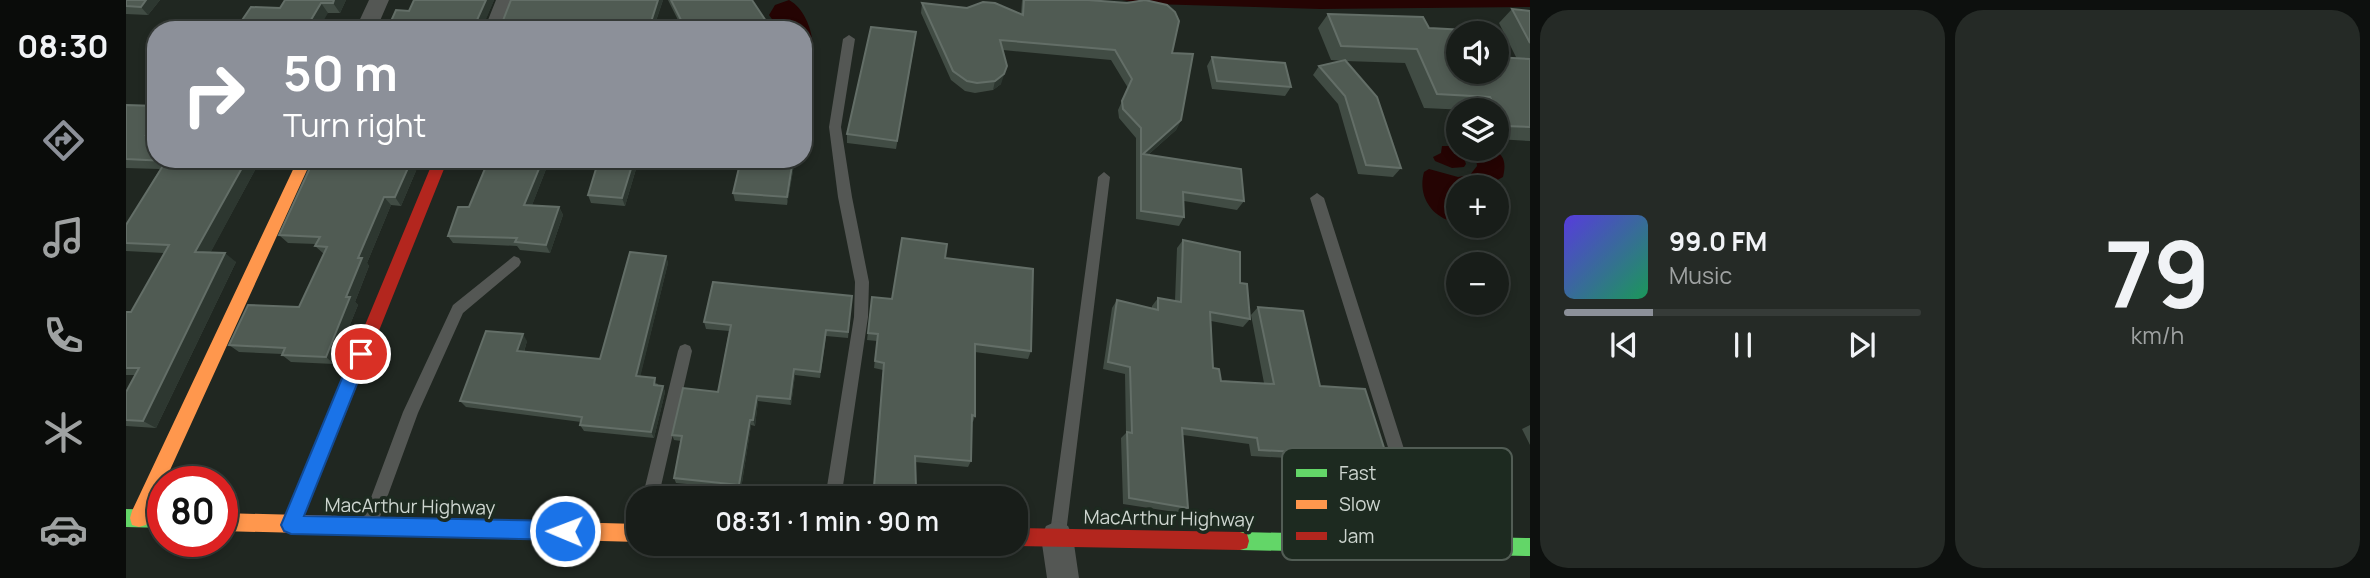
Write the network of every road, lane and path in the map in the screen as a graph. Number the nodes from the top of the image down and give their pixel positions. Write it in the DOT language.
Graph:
graph roads {
  1 [pos="379,0"];
  2 [pos="506,0"];
  3 [pos="369,21"];
  4 [pos="498,21"];
  5 [pos="849,38"];
  6 [pos="301,168"];
  7 [pos="436,168"];
  8 [pos="1104,177"];
  9 [pos="1317,198"];
  10 [pos="514,262"];
  11 [pos="685,351"];
  12 [pos="1396,448"];
  13 [pos="653,486"];
  14 [pos="835,486"];
  15 [pos="133,518"];
  16 [pos="238,523"];
  17 [pos="291,525"];
  18 [pos="368,527"];
  19 [pos="626,533"];
  20 [pos="1028,537"];
  21 [pos="1057,537"];
  22 [pos="1282,541"];
  23 [pos="1512,546"];
  24 [pos="1530,547"];
  25 [pos="1063,578"];
  1 -- 3 [label="street"];
  2 -- 4 [label="street"];
  5 -- 14 [label="lane"];
  6 -- 15 [label="main road"];
  7 -- 17 [label="main road"];
  8 -- 21 [label="lane"];
  9 -- 12 [label="lane"];
  10 -- 18 [label="lane"];
  11 -- 13 [label="lane"];
  16 -- 17 [label="main road, MacArthur Highway"];
  17 -- 18 [label="main road, MacArthur Highway"];
  18 -- 19 [label="main road, MacArthur Highway"];
  20 -- 21 [label="main road, MacArthur Highway"];
  21 -- 22 [label="main road, MacArthur Highway"];
  21 -- 25 [label="street"];
  23 -- 24 [label="main road, MacArthur Highway"];
}
